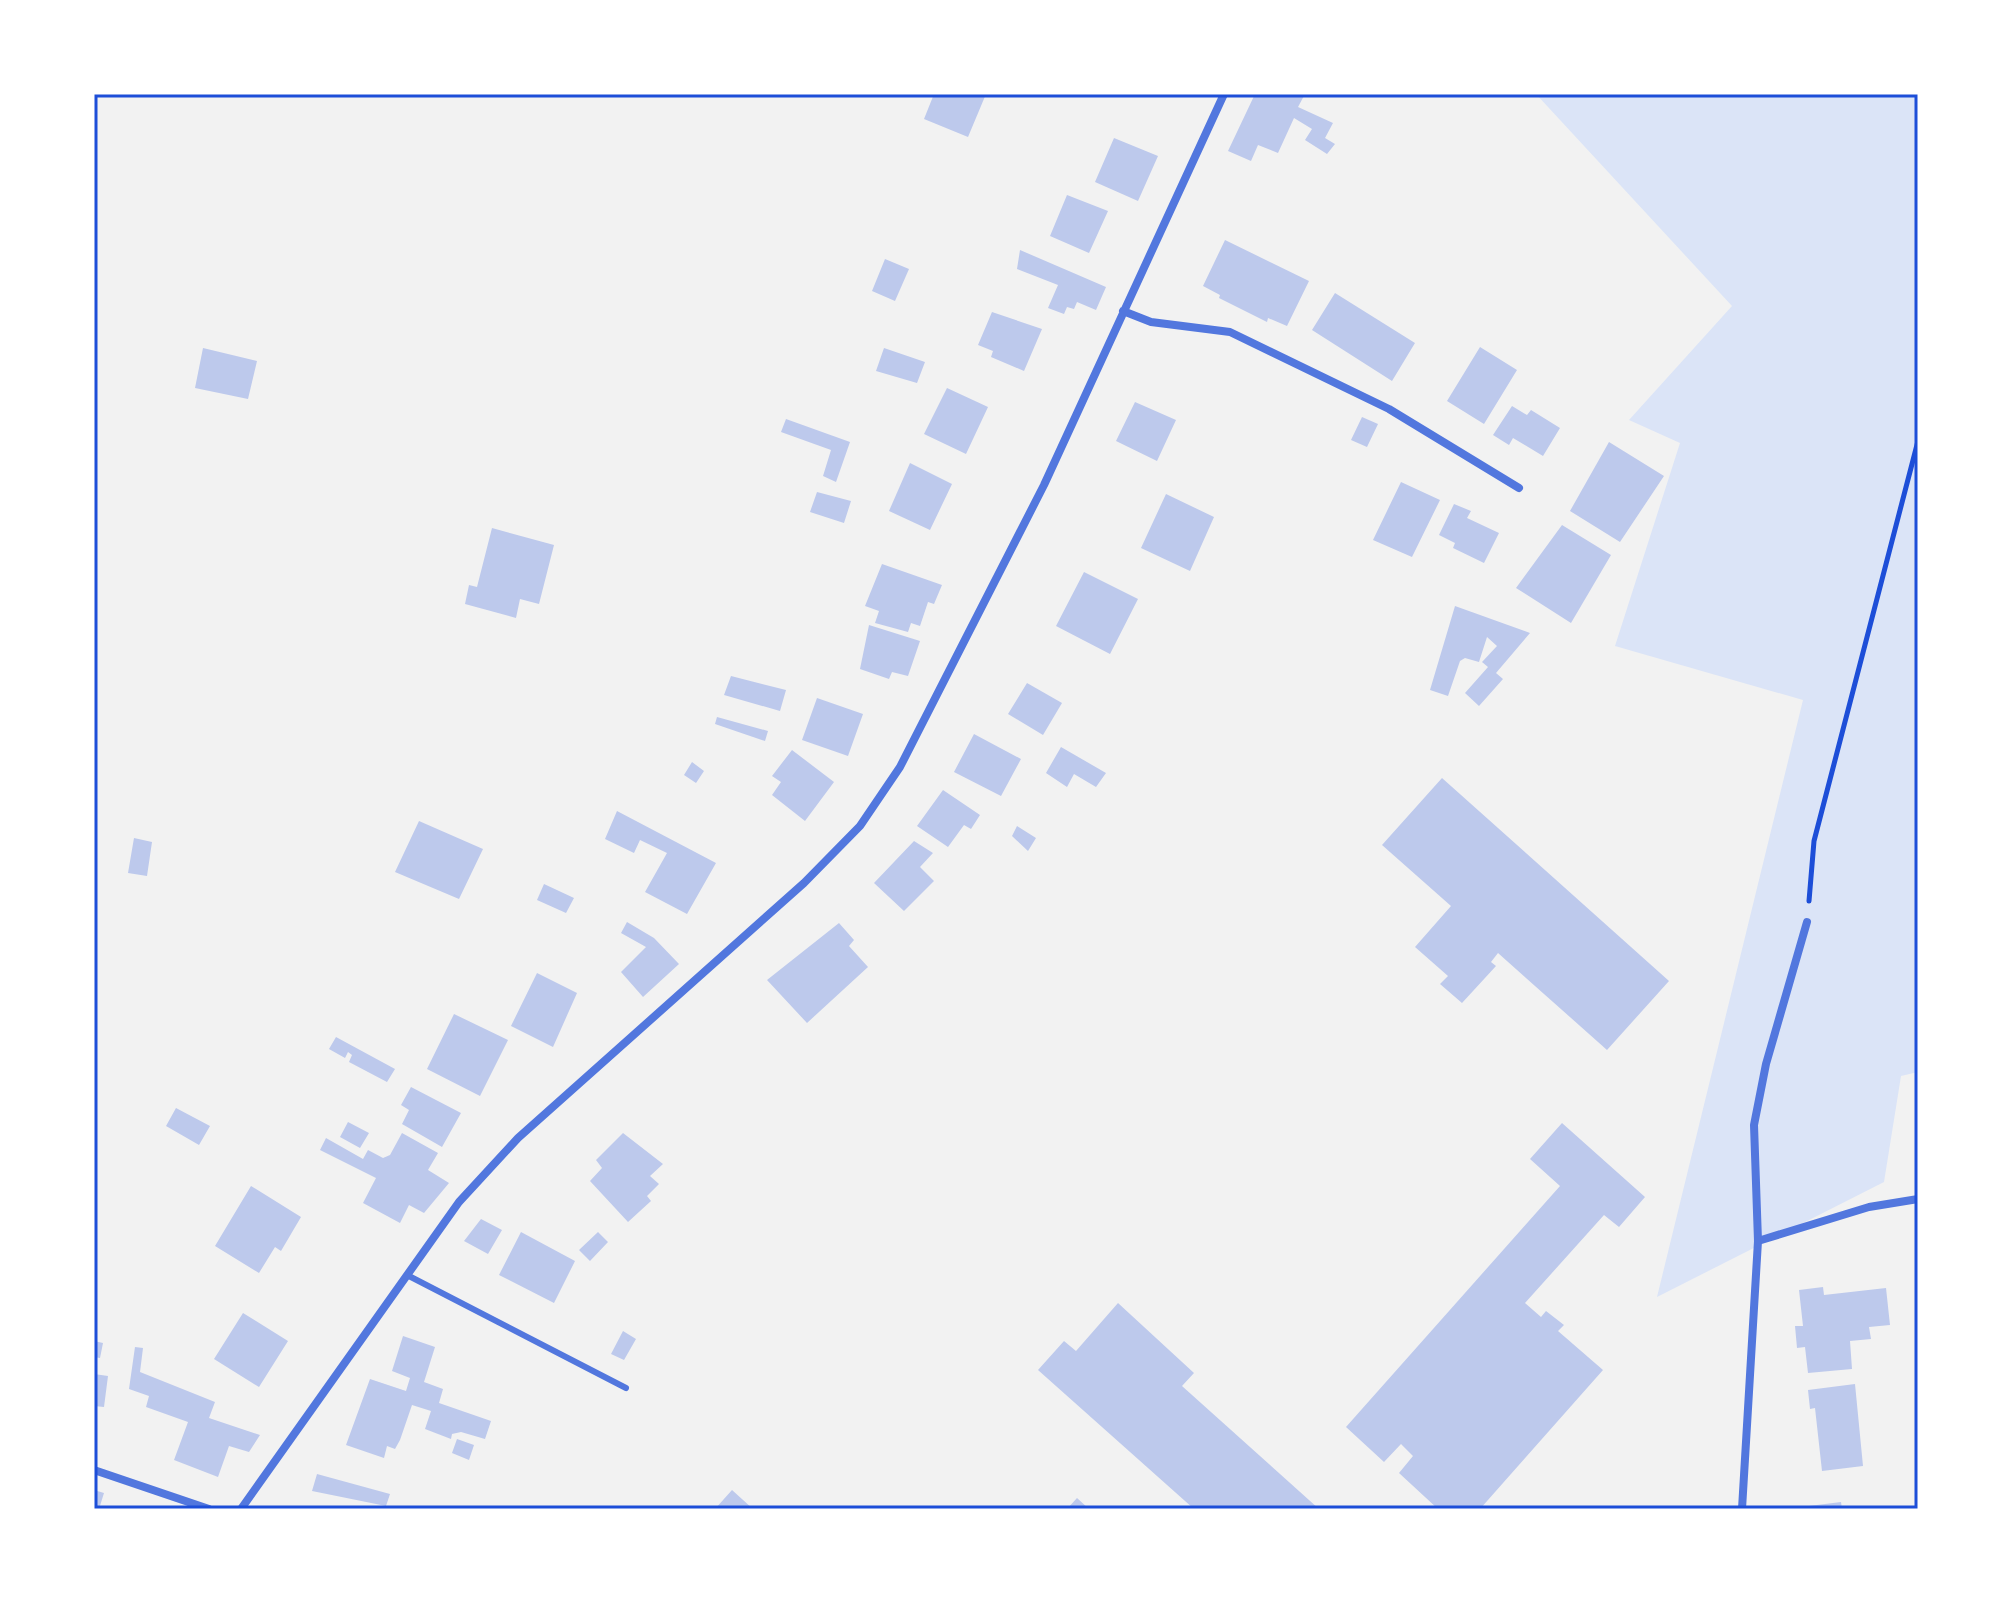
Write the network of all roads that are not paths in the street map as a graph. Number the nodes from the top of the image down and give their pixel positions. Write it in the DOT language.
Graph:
graph roads {
  1 [pos="1224,94"];
  2 [pos="1123,311"];
  3 [pos="1519,488"];
  4 [pos="1807,922"];
  5 [pos="1918,1199"];
  6 [pos="1758,1241"];
  7 [pos="407,1275"];
  8 [pos="626,1388"];
  9 [pos="94,1470"];
  10 [pos="209,1509"];
  11 [pos="241,1509"];
  12 [pos="1742,1509"];
  1 -- 2 [label="street"];
  2 -- 3 [label="street"];
  2 -- 7 [label="street"];
  4 -- 6 [label="street"];
  5 -- 6 [label="street"];
  6 -- 12 [label="street"];
  7 -- 8 [label="lane"];
  7 -- 11 [label="street"];
  9 -- 10 [label="street"];
}
